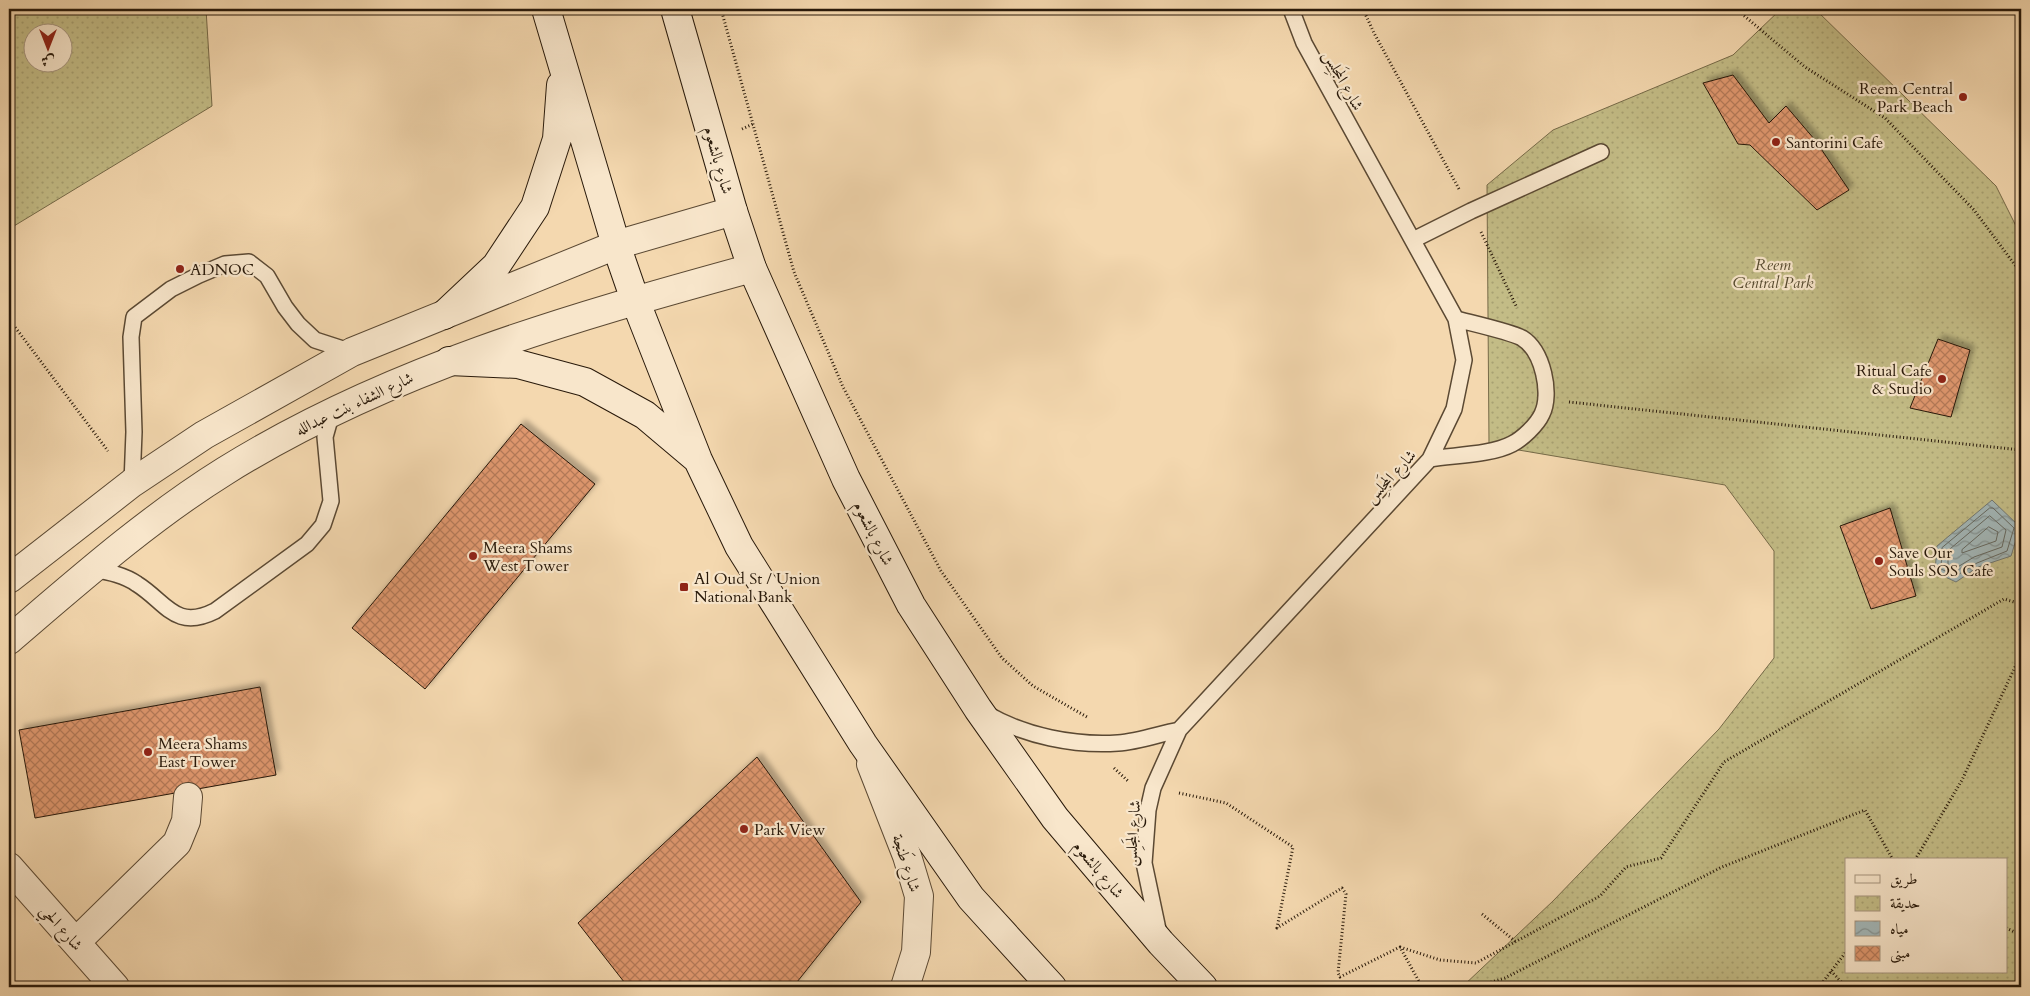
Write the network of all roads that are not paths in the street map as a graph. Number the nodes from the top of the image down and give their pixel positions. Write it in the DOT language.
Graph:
graph roads {
  1 [pos="546,9"];
  2 [pos="675,9"];
  3 [pos="1291,9"];
  4 [pos="563,68"];
  5 [pos="1601,152"];
  6 [pos="733,211"];
  7 [pos="1413,240"];
  8 [pos="616,245"];
  9 [pos="752,268"];
  10 [pos="635,300"];
  11 [pos="444,315"];
  12 [pos="1456,319"];
  13 [pos="352,352"];
  14 [pos="449,361"];
  15 [pos="332,411"];
  16 [pos="1430,459"];
  17 [pos="698,460"];
  18 [pos="132,483"];
  19 [pos="92,569"];
  20 [pos="9,579"];
  21 [pos="9,640"];
  22 [pos="978,709"];
  23 [pos="1179,730"];
  24 [pos="863,744"];
  25 [pos="188,797"];
  26 [pos="9,867"];
  27 [pos="76,942"];
  28 [pos="1161,943"];
  29 [pos="115,987"];
  30 [pos="905,987"];
  31 [pos="1052,987"];
  32 [pos="1203,987"];
  1 -- 4 [label="main road"];
  2 -- 6 [label="main road, شارع بالشعوم"];
  3 -- 7 [label="lane, شارع المَجلِس"];
  4 -- 8 [label="main road"];
  4 -- 11 [label="main road"];
  5 -- 7 [label="lane"];
  6 -- 8 [label="main road"];
  6 -- 9 [label="main road, شارع بالشعوم"];
  7 -- 12 [label="lane, شارع المَجلِس"];
  8 -- 10 [label="main road"];
  8 -- 11 [label="main road"];
  9 -- 10 [label="main road, شارع الشفاء بنت عبدالله"];
  9 -- 22 [label="main road, شارع بالشعوم"];
  10 -- 14 [label="main road, شارع الشفاء بنت عبدالله"];
  10 -- 17 [label="main road"];
  11 -- 13 [label="main road"];
  12 -- 16 [label="lane, شارع المَجلِس"];
  12 -- 16 [label="lane"];
  13 -- 18 [label="main road"];
  13 -- 18 [label="lane"];
  14 -- 15 [label="main road, شارع الشفاء بنت عبدالله"];
  14 -- 17 [label="main road"];
  15 -- 19 [label="main road, شارع الشفاء بنت عبدالله"];
  15 -- 19 [label="lane"];
  16 -- 23 [label="lane, شارع المَجلِس"];
  17 -- 24 [label="main road"];
  18 -- 20 [label="main road"];
  19 -- 21 [label="main road, شارع الشفاء بنت عبدالله"];
  22 -- 23 [label="lane"];
  22 -- 28 [label="main road, شارع بالشعوم"];
  23 -- 28 [label="lane, شارع المَجلِس"];
  24 -- 30 [label="main road, شارع طَنجة"];
  24 -- 31 [label="main road"];
  25 -- 27 [label="main road"];
  26 -- 27 [label="main road, شارع الحي"];
  27 -- 29 [label="main road, شارع الحي"];
  28 -- 32 [label="main road, شارع بالشعوم"];
}
